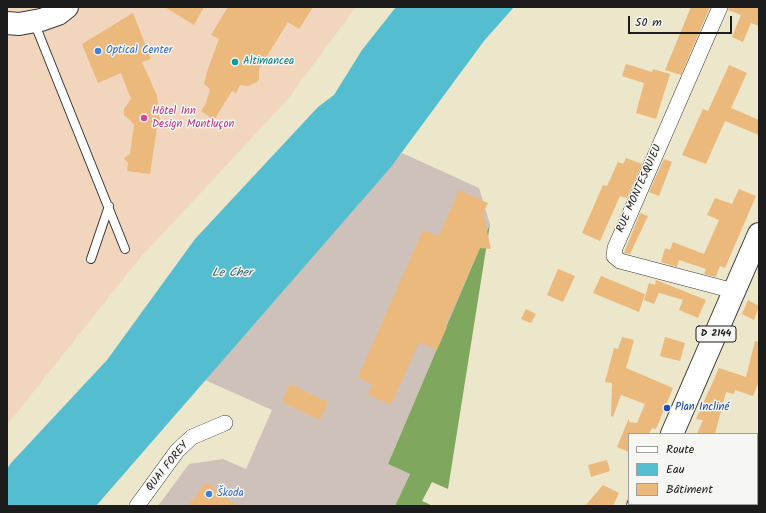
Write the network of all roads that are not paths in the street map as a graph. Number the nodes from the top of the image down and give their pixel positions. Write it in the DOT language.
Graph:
graph roads {
  1 [pos="67,7"];
  2 [pos="720,7"];
  3 [pos="34,21"];
  4 [pos="7,23"];
  5 [pos="109,206"];
  6 [pos="759,234"];
  7 [pos="124,249"];
  8 [pos="91,259"];
  9 [pos="734,291"];
  10 [pos="225,423"];
  11 [pos="672,433"];
  12 [pos="137,506"];
  1 -- 3 [label="main road"];
  2 -- 9 [label="street, RUE MONTESQUIEU"];
  3 -- 4 [label="main road"];
  3 -- 5 [label="lane"];
  5 -- 7 [label="lane"];
  5 -- 8 [label="lane"];
  6 -- 9 [label="main road, D 2144"];
  9 -- 11 [label="main road, D 2144"];
  10 -- 12 [label="street, QUAI FOREY"];
}
